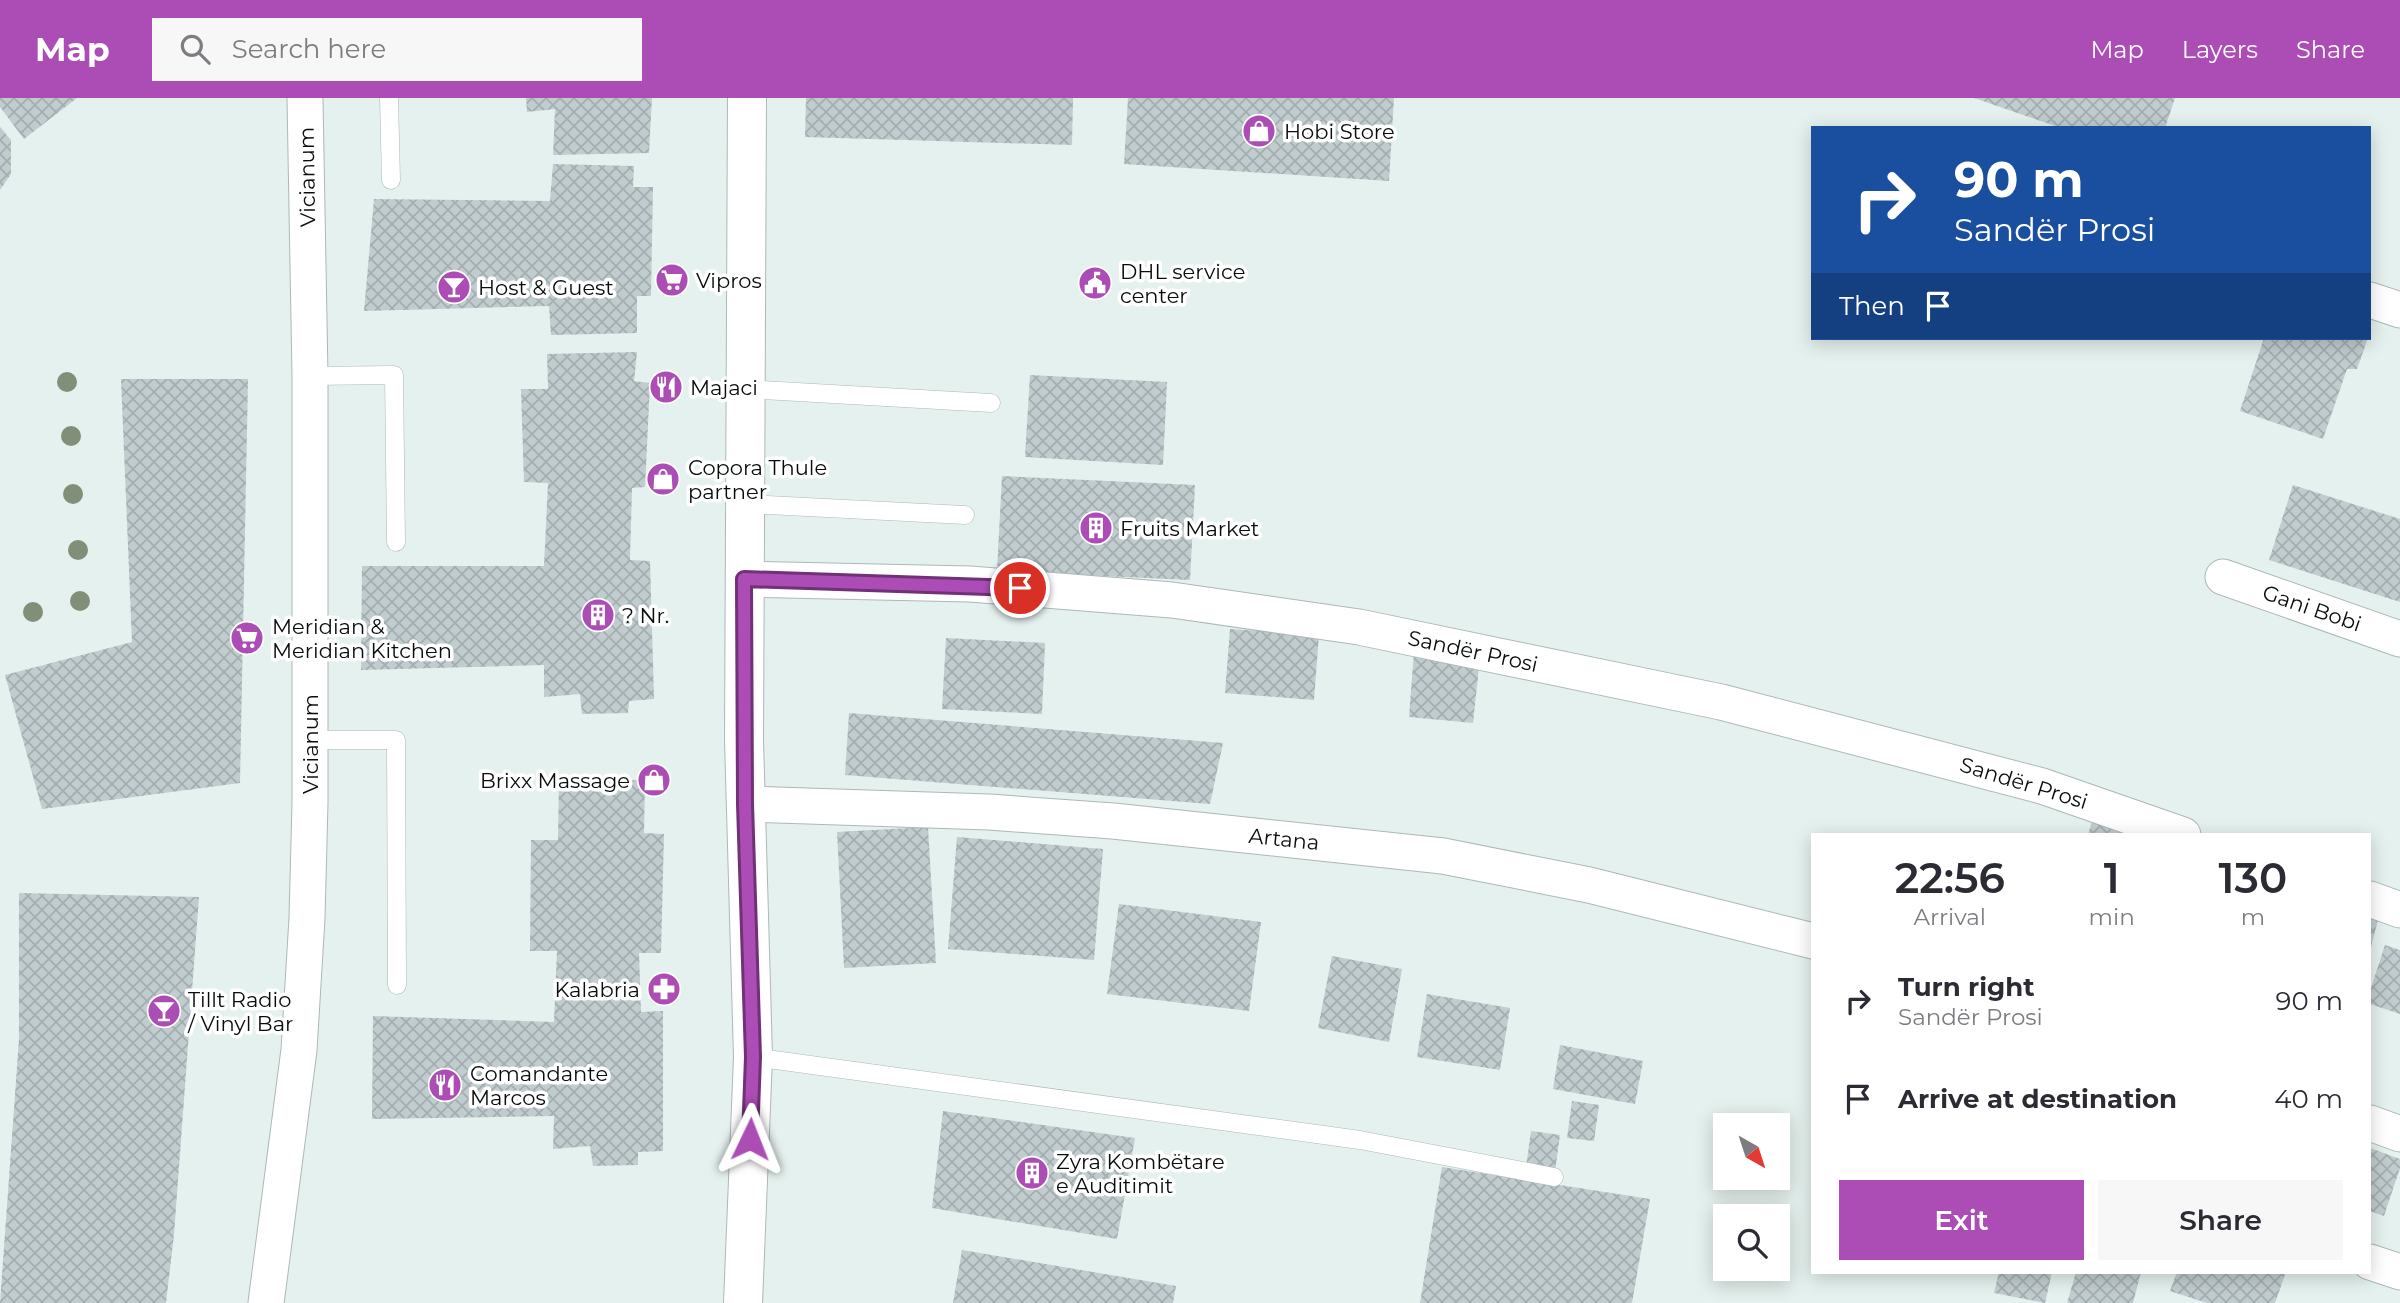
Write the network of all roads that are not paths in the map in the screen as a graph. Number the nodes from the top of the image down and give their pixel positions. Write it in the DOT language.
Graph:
graph roads {
  1 [pos="305,98"];
  2 [pos="389,98"];
  3 [pos="747,98"];
  4 [pos="391,180"];
  5 [pos="2371,300"];
  6 [pos="2400,310"];
  7 [pos="310,376"];
  8 [pos="745,390"];
  9 [pos="991,403"];
  10 [pos="745,504"];
  11 [pos="965,515"];
  12 [pos="396,542"];
  13 [pos="2223,578"];
  14 [pos="744,579"];
  15 [pos="2400,639"];
  16 [pos="310,740"];
  17 [pos="745,804"];
  18 [pos="2177,833"];
  19 [pos="2371,899"];
  20 [pos="2400,909"];
  21 [pos="1811,941"];
  22 [pos="397,985"];
  23 [pos="753,1057"];
  24 [pos="2371,1123"];
  25 [pos="2400,1134"];
  26 [pos="1555,1177"];
  27 [pos="2371,1262"];
  28 [pos="2400,1272"];
  29 [pos="266,1303"];
  30 [pos="743,1303"];
  1 -- 7 [label="street, Vicianum"];
  2 -- 4 [label="lane"];
  3 -- 8 [label="main road"];
  5 -- 6 [label="street"];
  7 -- 12 [label="lane"];
  7 -- 16 [label="street, Vicianum"];
  8 -- 9 [label="lane"];
  8 -- 10 [label="main road"];
  10 -- 11 [label="lane"];
  10 -- 14 [label="main road"];
  13 -- 15 [label="street, Gani Bobi"];
  14 -- 17 [label="main road"];
  14 -- 18 [label="street, Sandër Prosi"];
  16 -- 22 [label="lane"];
  16 -- 29 [label="street, Vicianum"];
  17 -- 21 [label="street, Artana"];
  17 -- 23 [label="main road"];
  19 -- 20 [label="street"];
  23 -- 26 [label="lane"];
  23 -- 30 [label="main road"];
  24 -- 25 [label="street"];
  27 -- 28 [label="street"];
}
